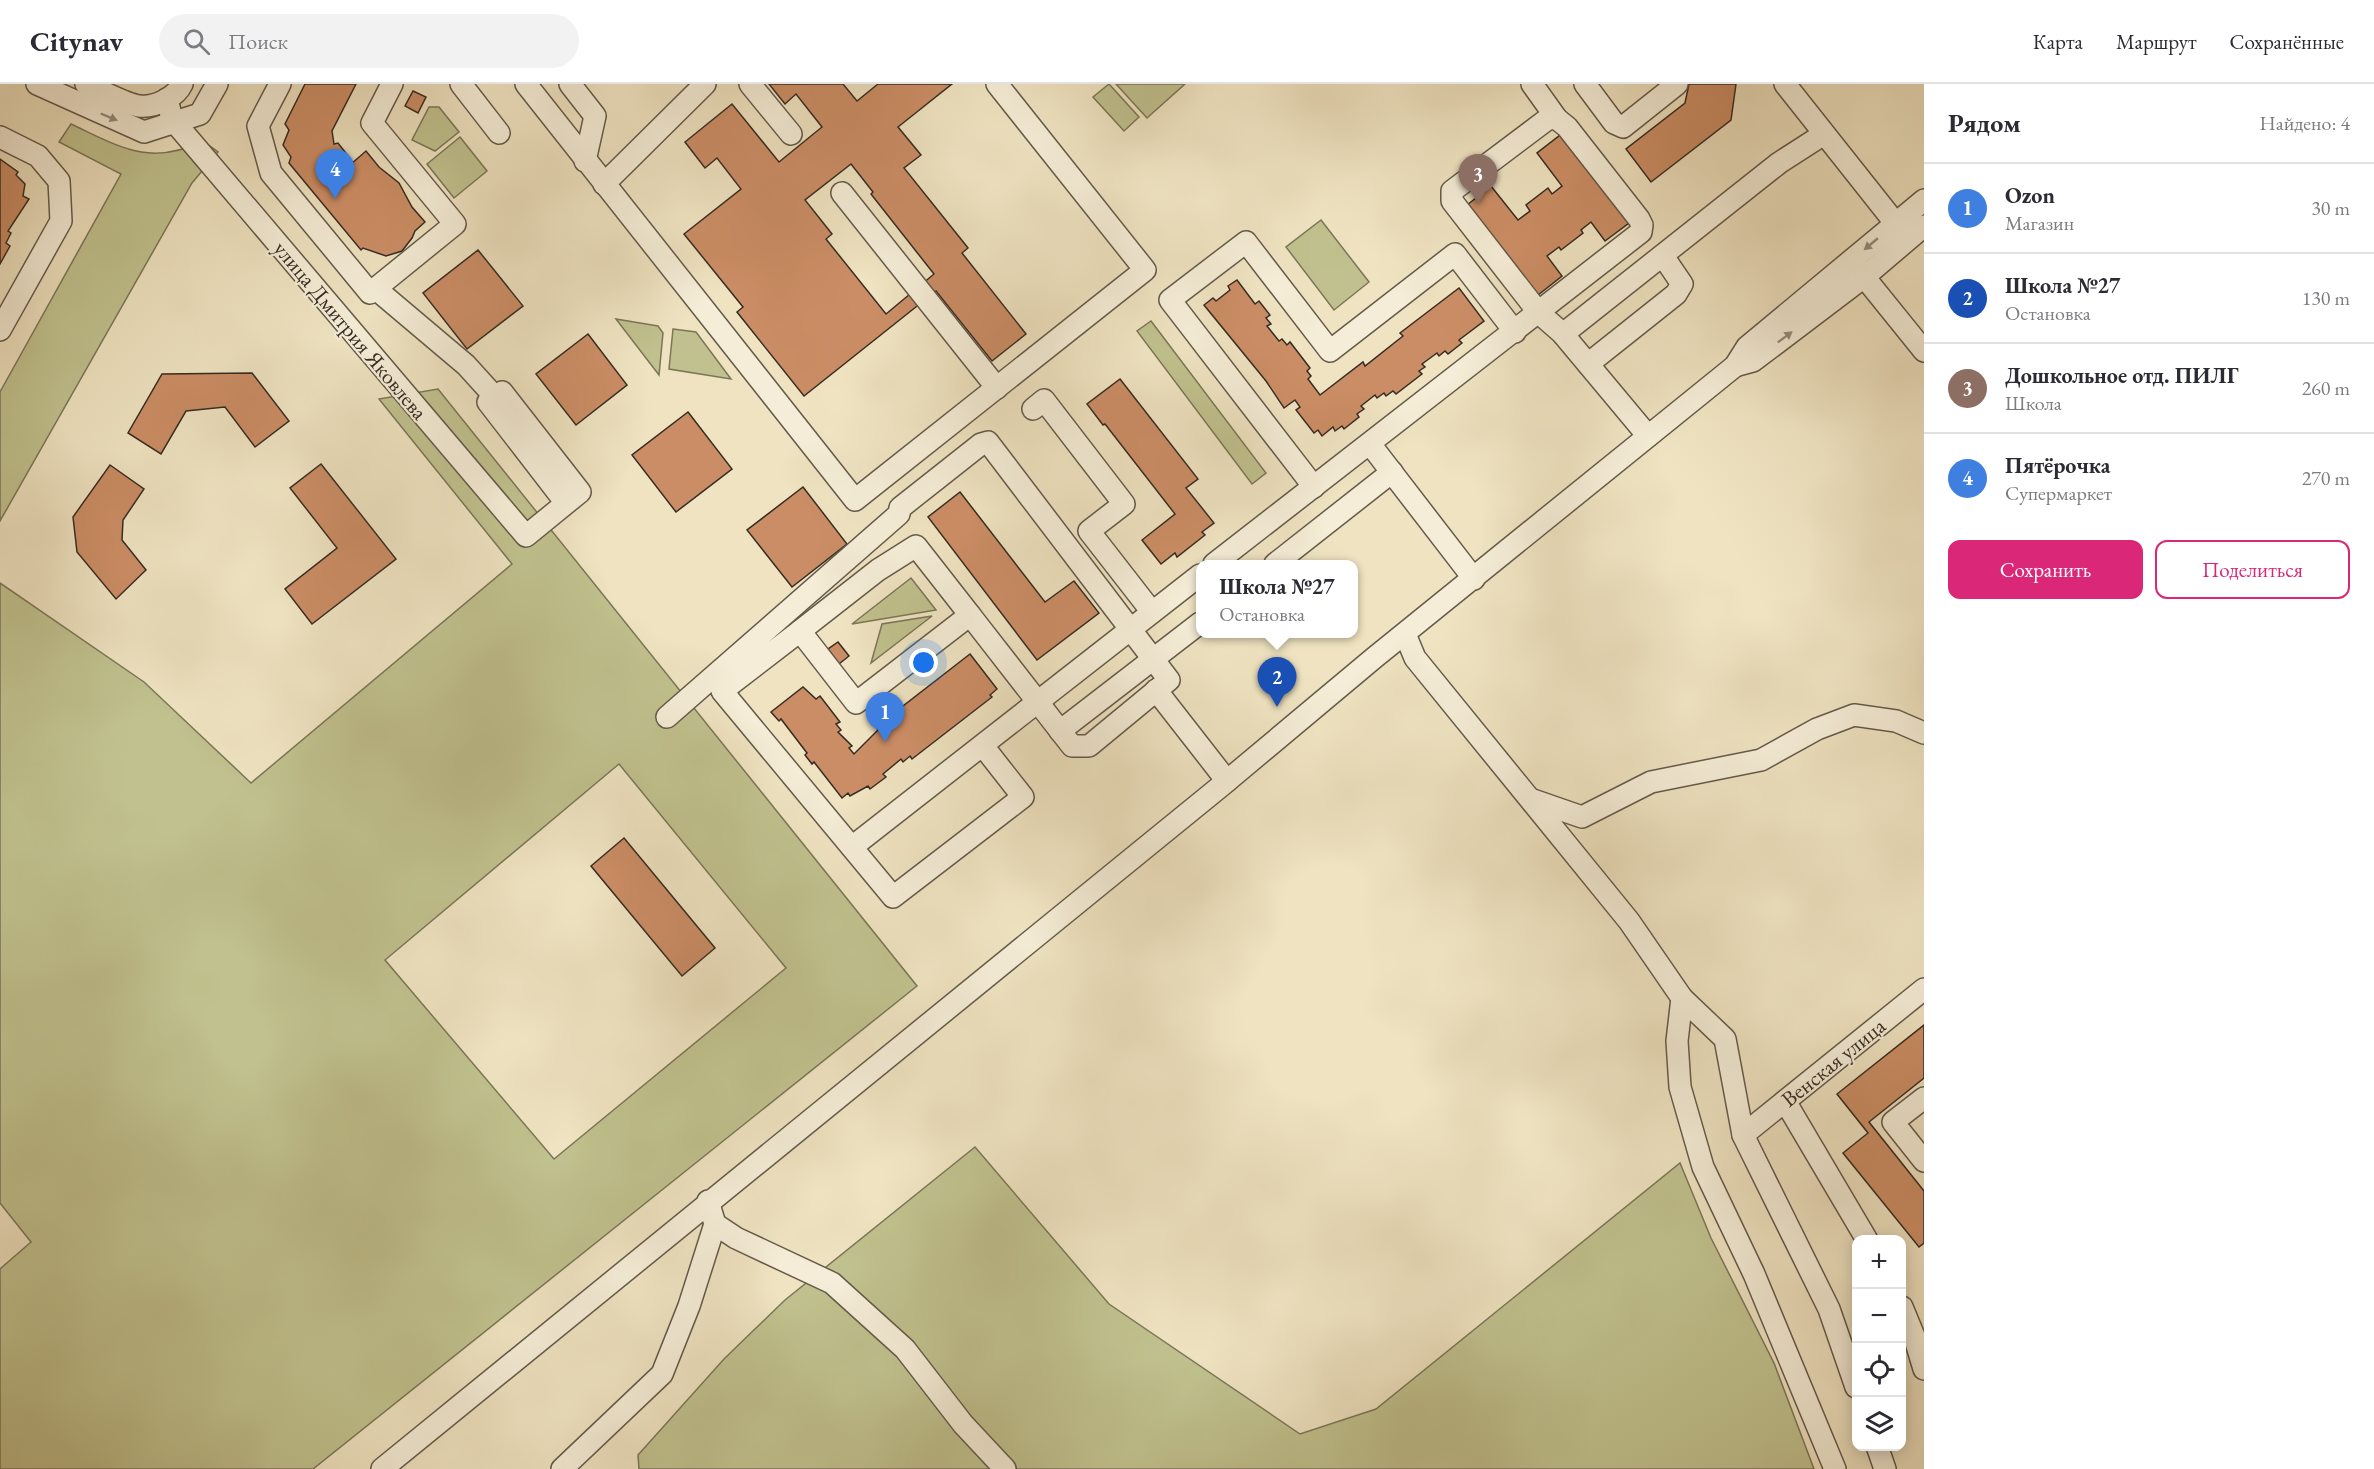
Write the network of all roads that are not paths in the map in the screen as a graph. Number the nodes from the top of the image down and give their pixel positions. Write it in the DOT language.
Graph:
graph roads {
  1 [pos="37,84"];
  2 [pos="182,84"];
  3 [pos="217,84"];
  4 [pos="280,84"];
  5 [pos="392,84"];
  6 [pos="460,84"];
  7 [pos="526,84"];
  8 [pos="570,84"];
  9 [pos="705,84"];
  10 [pos="750,84"];
  11 [pos="998,84"];
  12 [pos="1532,84"];
  13 [pos="1585,84"];
  14 [pos="1677,84"];
  15 [pos="1785,84"];
  16 [pos="88,85"];
  17 [pos="167,99"];
  18 [pos="79,105"];
  19 [pos="1557,118"];
  20 [pos="176,124"];
  21 [pos="499,133"];
  22 [pos="790,134"];
  23 [pos="1824,134"];
  24 [pos="0,137"];
  25 [pos="585,161"];
  26 [pos="604,184"];
  27 [pos="842,193"];
  28 [pos="1924,200"];
  29 [pos="1896,224"];
  30 [pos="1924,226"];
  31 [pos="1663,256"];
  32 [pos="1858,269"];
  33 [pos="376,289"];
  34 [pos="1539,313"];
  35 [pos="0,330"];
  36 [pos="1515,332"];
  37 [pos="1563,334"];
  38 [pos="1924,351"];
  39 [pos="1588,364"];
  40 [pos="997,388"];
  41 [pos="1033,409"];
  42 [pos="1648,436"];
  43 [pos="1370,444"];
  44 [pos="1392,472"];
  45 [pos="1314,487"];
  46 [pos="1219,560"];
  47 [pos="1280,560"];
  48 [pos="1196,578"];
  49 [pos="1474,579"];
  50 [pos="1152,612"];
  51 [pos="970,615"];
  52 [pos="1196,625"];
  53 [pos="1130,629"];
  54 [pos="800,631"];
  55 [pos="1405,634"];
  56 [pos="1153,659"];
  57 [pos="1156,690"];
  58 [pos="1038,703"];
  59 [pos="667,717"];
  60 [pos="1060,731"];
  61 [pos="1924,733"];
  62 [pos="983,746"];
  63 [pos="1227,781"];
  64 [pos="1532,800"];
  65 [pos="852,848"];
  66 [pos="1924,989"];
  67 [pos="1682,998"];
  68 [pos="1924,1098"];
  69 [pos="1785,1101"];
  70 [pos="1743,1135"];
  71 [pos="1924,1161"];
  72 [pos="708,1201"];
  73 [pos="715,1224"];
  74 [pos="1865,1235"];
  75 [pos="1906,1317"];
  76 [pos="1924,1369"];
  77 [pos="1852,1373"];
  78 [pos="1879,1451"];
  79 [pos="382,1469"];
  80 [pos="562,1469"];
  81 [pos="1005,1469"];
  82 [pos="1835,1469"];
  83 [pos="1885,1469"];
  1 -- 18 [label="street"];
  2 -- 17 [label="street"];
  3 -- 20 [label="street"];
  4 -- 33 [label="street"];
  5 -- 33 [label="street"];
  6 -- 21 [label="street"];
  7 -- 25 [label="street"];
  8 -- 25 [label="street"];
  9 -- 26 [label="street"];
  10 -- 22 [label="street"];
  11 -- 40 [label="street"];
  12 -- 19 [label="street"];
  13 -- 14 [label="street"];
  15 -- 23 [label="street"];
  16 -- 17 [label="street"];
  16 -- 18 [label="street"];
  17 -- 20 [label="street"];
  18 -- 20 [label="street, one-way"];
  19 -- 34 [label="street"];
  19 -- 34 [label="street"];
  20 -- 33 [label="street, улица Дмитрия Яковлева"];
  23 -- 29 [label="street"];
  23 -- 31 [label="street"];
  24 -- 35 [label="street"];
  25 -- 26 [label="street"];
  26 -- 40 [label="street"];
  27 -- 40 [label="street"];
  28 -- 29 [label="street"];
  29 -- 32 [label="street, one-way"];
  30 -- 32 [label="street"];
  31 -- 37 [label="street"];
  31 -- 39 [label="street"];
  32 -- 38 [label="street"];
  32 -- 42 [label="street"];
  34 -- 36 [label="street"];
  34 -- 37 [label="street"];
  36 -- 43 [label="street"];
  36 -- 45 [label="street"];
  37 -- 39 [label="street"];
  39 -- 42 [label="street"];
  41 -- 50 [label="street"];
  42 -- 49 [label="street"];
  43 -- 44 [label="street"];
  43 -- 45 [label="street"];
  44 -- 47 [label="street"];
  44 -- 49 [label="street"];
  45 -- 46 [label="street"];
  48 -- 50 [label="street"];
  49 -- 55 [label="street"];
  50 -- 53 [label="street"];
  51 -- 54 [label="street"];
  51 -- 54 [label="street"];
  51 -- 58 [label="street"];
  52 -- 56 [label="street"];
  53 -- 56 [label="street"];
  53 -- 58 [label="street"];
  53 -- 59 [label="street"];
  54 -- 65 [label="street"];
  55 -- 63 [label="street"];
  55 -- 64 [label="street"];
  56 -- 57 [label="street"];
  56 -- 60 [label="street"];
  57 -- 60 [label="street"];
  57 -- 63 [label="street"];
  58 -- 60 [label="street"];
  58 -- 62 [label="street"];
  61 -- 64 [label="street"];
  62 -- 65 [label="street"];
  62 -- 65 [label="street"];
  63 -- 72 [label="street"];
  64 -- 67 [label="street"];
  66 -- 69 [label="street, Венская улица"];
  67 -- 70 [label="street"];
  67 -- 82 [label="street"];
  68 -- 71 [label="street"];
  69 -- 70 [label="street, Венская улица"];
  69 -- 74 [label="street"];
  70 -- 77 [label="street"];
  72 -- 73 [label="street"];
  72 -- 79 [label="street"];
  73 -- 80 [label="street"];
  73 -- 81 [label="street"];
  75 -- 76 [label="street"];
  78 -- 83 [label="street"];
}
